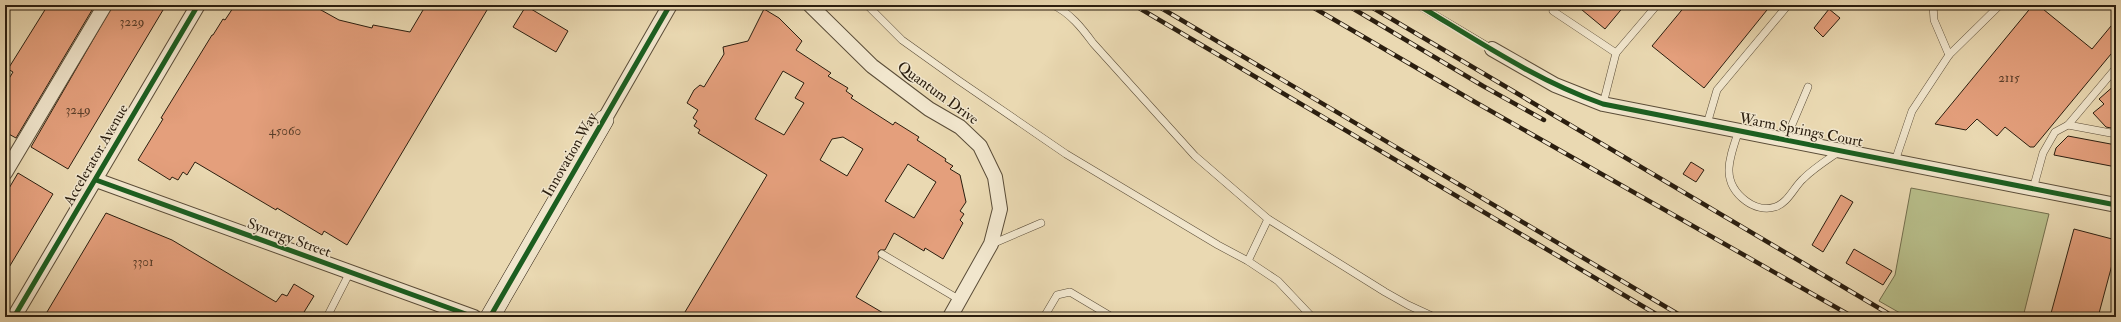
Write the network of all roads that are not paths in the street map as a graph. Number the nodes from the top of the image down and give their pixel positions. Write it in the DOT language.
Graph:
graph roads {
  1 [pos="105,5"];
  2 [pos="198,5"];
  3 [pos="670,5"];
  4 [pos="810,5"];
  5 [pos="867,5"];
  6 [pos="1053,5"];
  7 [pos="1418,5"];
  8 [pos="1657,5"];
  9 [pos="1788,5"];
  10 [pos="1934,5"];
  11 [pos="2000,5"];
  12 [pos="1553,11"];
  13 [pos="1492,49"];
  14 [pos="1616,53"];
  15 [pos="1949,54"];
  16 [pos="2116,68"];
  17 [pos="1808,87"];
  18 [pos="1603,104"];
  19 [pos="604,120"];
  20 [pos="1707,124"];
  21 [pos="2068,125"];
  22 [pos="1739,130"];
  23 [pos="2116,134"];
  24 [pos="1786,139"];
  25 [pos="1842,150"];
  26 [pos="1895,161"];
  27 [pos="5,173"];
  28 [pos="96,180"];
  29 [pos="2034,189"];
  30 [pos="2116,206"];
  31 [pos="1268,219"];
  32 [pos="1040,223"];
  33 [pos="991,244"];
  34 [pos="882,254"];
  35 [pos="1248,261"];
  36 [pos="350,272"];
  37 [pos="960,300"];
  38 [pos="14,317"];
  39 [pos="328,317"];
  40 [pos="474,317"];
  41 [pos="490,317"];
  42 [pos="950,317"];
  43 [pos="1044,317"];
  44 [pos="1112,317"];
  45 [pos="1312,317"];
  46 [pos="1434,317"];
  1 -- 27 [label="street"];
  2 -- 28 [label="street, Accelerator Avenue"];
  3 -- 19 [label="street, Innovation Way"];
  4 -- 33 [label="street, Quantum Drive"];
  5 -- 35 [label="lane"];
  6 -- 31 [label="lane"];
  7 -- 13 [label="lane"];
  8 -- 14 [label="lane"];
  9 -- 20 [label="lane"];
  10 -- 15 [label="lane"];
  11 -- 15 [label="lane"];
  12 -- 14 [label="lane"];
  13 -- 18 [label="street, Warm Springs Court"];
  14 -- 18 [label="lane"];
  15 -- 26 [label="lane"];
  16 -- 21 [label="lane"];
  17 -- 24 [label="lane"];
  18 -- 20 [label="street, Warm Springs Court"];
  19 -- 41 [label="street, Innovation Way"];
  20 -- 22 [label="street, Warm Springs Court"];
  21 -- 23 [label="lane"];
  21 -- 29 [label="lane"];
  22 -- 24 [label="street, Warm Springs Court"];
  22 -- 25 [label="lane"];
  24 -- 25 [label="street, Warm Springs Court"];
  25 -- 26 [label="street, Warm Springs Court"];
  26 -- 29 [label="street, Warm Springs Court"];
  28 -- 36 [label="street, Synergy Street"];
  28 -- 38 [label="street, Accelerator Avenue"];
  29 -- 30 [label="street, Warm Springs Court"];
  31 -- 35 [label="lane"];
  31 -- 46 [label="lane"];
  32 -- 33 [label="lane"];
  33 -- 37 [label="street, Quantum Drive"];
  34 -- 37 [label="lane"];
  35 -- 45 [label="lane"];
  36 -- 39 [label="lane"];
  36 -- 40 [label="street, Synergy Street"];
  37 -- 42 [label="street, Quantum Drive"];
  43 -- 44 [label="lane"];
}
